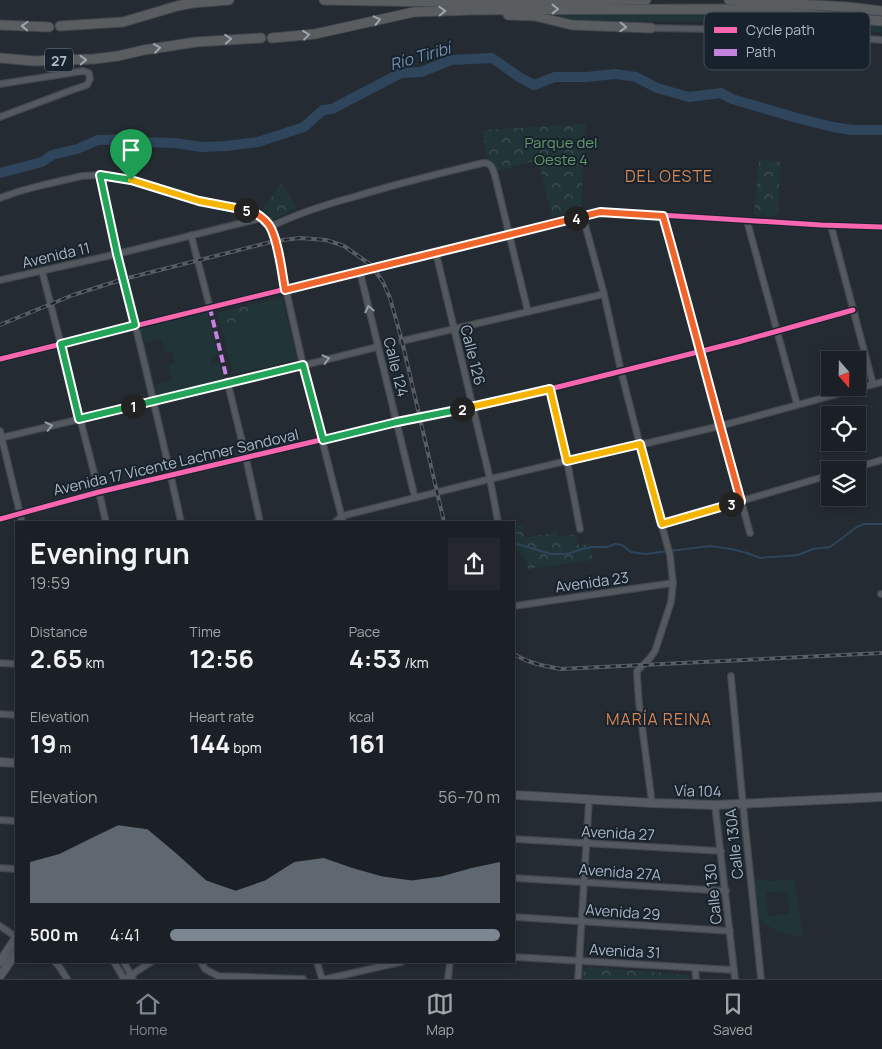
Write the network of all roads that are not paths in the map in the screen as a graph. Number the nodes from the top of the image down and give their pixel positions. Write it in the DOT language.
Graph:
graph roads {
  1 [pos="229,0"];
  2 [pos="324,0"];
  3 [pos="646,0"];
  4 [pos="729,0"];
  5 [pos="471,10"];
  6 [pos="882,11"];
  7 [pos="785,12"];
  8 [pos="0,25"];
  9 [pos="60,26"];
  10 [pos="49,27"];
  11 [pos="651,28"];
  12 [pos="704,28"];
  13 [pos="261,38"];
  14 [pos="272,38"];
  15 [pos="0,58"];
  16 [pos="34,61"];
  17 [pos="0,63"];
  18 [pos="0,84"];
  19 [pos="0,117"];
  20 [pos="100,175"];
  21 [pos="0,198"];
  22 [pos="583,216"];
  23 [pos="663,216"];
  24 [pos="262,218"];
  25 [pos="746,221"];
  26 [pos="831,226"];
  27 [pos="270,227"];
  28 [pos="882,227"];
  29 [pos="192,235"];
  30 [pos="509,235"];
  31 [pos="436,253"];
  32 [pos="117,254"];
  33 [pos="42,271"];
  34 [pos="360,272"];
  35 [pos="0,280"];
  36 [pos="285,290"];
  37 [pos="604,294"];
  38 [pos="210,308"];
  39 [pos="853,310"];
  40 [pos="528,312"];
  41 [pos="135,325"];
  42 [pos="454,329"];
  43 [pos="777,332"];
  44 [pos="402,341"];
  45 [pos="61,344"];
  46 [pos="378,347"];
  47 [pos="700,351"];
  48 [pos="0,359"];
  49 [pos="303,365"];
  50 [pos="621,371"];
  51 [pos="882,382"];
  52 [pos="228,384"];
  53 [pos="873,384"];
  54 [pos="550,389"];
  55 [pos="154,401"];
  56 [pos="797,404"];
  57 [pos="473,407"];
  58 [pos="79,419"];
  59 [pos="397,422"];
  60 [pos="720,426"];
  61 [pos="0,435"];
  62 [pos="323,440"];
  63 [pos="640,444"];
  64 [pos="246,458"];
  65 [pos="882,460"];
  66 [pos="567,461"];
  67 [pos="866,465"];
  68 [pos="171,476"];
  69 [pos="821,478"];
  70 [pos="490,479"];
  71 [pos="99,492"];
  72 [pos="415,498"];
  73 [pos="741,501"];
  74 [pos="20,514"];
  75 [pos="0,519"];
  76 [pos="343,519"];
  77 [pos="22,521"];
  78 [pos="106,521"];
  79 [pos="181,521"];
  80 [pos="260,521"];
  81 [pos="498,521"];
  82 [pos="662,524"];
  83 [pos="580,529"];
  84 [pos="750,533"];
  85 [pos="673,583"];
  86 [pos="515,606"];
  87 [pos="0,663"];
  88 [pos="15,664"];
  89 [pos="732,676"];
  90 [pos="0,714"];
  91 [pos="15,715"];
  92 [pos="0,762"];
  93 [pos="15,763"];
  94 [pos="515,795"];
  95 [pos="882,797"];
  96 [pos="589,800"];
  97 [pos="652,803"];
  98 [pos="743,805"];
  99 [pos="715,806"];
  100 [pos="0,820"];
  101 [pos="15,821"];
  102 [pos="515,839"];
  103 [pos="586,844"];
  104 [pos="721,851"];
  105 [pos="0,868"];
  106 [pos="15,869"];
  107 [pos="515,878"];
  108 [pos="584,882"];
  109 [pos="726,891"];
  110 [pos="515,917"];
  111 [pos="582,922"];
  112 [pos="0,926"];
  113 [pos="730,931"];
  114 [pos="15,937"];
  115 [pos="15,940"];
  116 [pos="15,954"];
  117 [pos="515,957"];
  118 [pos="580,961"];
  119 [pos="0,962"];
  120 [pos="56,963"];
  121 [pos="115,963"];
  122 [pos="125,963"];
  123 [pos="150,963"];
  124 [pos="202,963"];
  125 [pos="317,963"];
  126 [pos="396,963"];
  127 [pos="450,963"];
  128 [pos="695,968"];
  129 [pos="734,970"];
  130 [pos="0,976"];
  131 [pos="132,977"];
  132 [pos="67,979"];
  133 [pos="124,979"];
  134 [pos="303,979"];
  135 [pos="324,979"];
  136 [pos="448,979"];
  137 [pos="578,979"];
  138 [pos="696,979"];
  139 [pos="736,979"];
  140 [pos="762,979"];
  1 -- 9 [label="highway, 27"];
  2 -- 3 [label="highway"];
  4 -- 6 [label="highway"];
  5 -- 7 [label="highway, one-way"];
  5 -- 11 [label="highway, one-way"];
  14 -- 5 [label="highway, one-way"];
  10 -- 8 [label="highway, 27, one-way"];
  11 -- 12 [label="street"];
  16 -- 13 [label="highway, 27, one-way"];
  15 -- 16 [label="highway, 27"];
  16 -- 17 [label="highway"];
  18 -- 19 [label="street"];
  20 -- 21 [label="street"];
  20 -- 24 [label="street"];
  20 -- 32 [label="street"];
  22 -- 23 [label="street"];
  22 -- 30 [label="street"];
  22 -- 37 [label="street"];
  23 -- 25 [label="street"];
  23 -- 47 [label="street"];
  24 -- 27 [label="street"];
  24 -- 29 [label="street, Avenida 11"];
  25 -- 26 [label="street"];
  25 -- 43 [label="street"];
  26 -- 28 [label="street"];
  26 -- 39 [label="street"];
  27 -- 30 [label="street"];
  27 -- 36 [label="street"];
  29 -- 32 [label="street, Avenida 11"];
  29 -- 38 [label="street"];
  30 -- 31 [label="street"];
  30 -- 40 [label="street"];
  31 -- 34 [label="street"];
  31 -- 42 [label="street, Calle 126"];
  32 -- 33 [label="street, Avenida 11"];
  32 -- 41 [label="street"];
  33 -- 35 [label="street, Avenida 11"];
  33 -- 45 [label="street"];
  34 -- 36 [label="street"];
  46 -- 34 [label="street, Calle 124, one-way"];
  36 -- 38 [label="street"];
  36 -- 49 [label="street"];
  37 -- 40 [label="street"];
  37 -- 50 [label="street"];
  38 -- 41 [label="street"];
  39 -- 43 [label="street, Avenida 17 Vicente Lachner Sandoval"];
  39 -- 53 [label="street"];
  40 -- 42 [label="street"];
  41 -- 45 [label="street"];
  41 -- 55 [label="street"];
  42 -- 44 [label="street"];
  42 -- 57 [label="street, Calle 126"];
  43 -- 47 [label="street, Avenida 17 Vicente Lachner Sandoval"];
  43 -- 56 [label="street"];
  45 -- 48 [label="street"];
  45 -- 58 [label="street"];
  49 -- 46 [label="street, one-way"];
  46 -- 59 [label="street, Calle 124"];
  47 -- 50 [label="street, Avenida 17 Vicente Lachner Sandoval"];
  47 -- 60 [label="street"];
  49 -- 52 [label="street"];
  49 -- 62 [label="street"];
  50 -- 54 [label="street, Avenida 17 Vicente Lachner Sandoval"];
  50 -- 63 [label="street"];
  51 -- 53 [label="street"];
  52 -- 55 [label="street"];
  52 -- 64 [label="street"];
  53 -- 56 [label="street"];
  54 -- 57 [label="street, Avenida 17 Vicente Lachner Sandoval"];
  54 -- 66 [label="street"];
  55 -- 58 [label="street"];
  55 -- 68 [label="street"];
  56 -- 60 [label="street"];
  57 -- 59 [label="street, Avenida 17 Vicente Lachner Sandoval"];
  57 -- 70 [label="street, Calle 126"];
  61 -- 58 [label="street, one-way"];
  58 -- 71 [label="street"];
  59 -- 62 [label="street, Avenida 17 Vicente Lachner Sandoval"];
  59 -- 72 [label="street, Calle 124"];
  60 -- 63 [label="street"];
  60 -- 73 [label="street"];
  61 -- 74 [label="street"];
  62 -- 64 [label="street, Avenida 17 Vicente Lachner Sandoval"];
  62 -- 76 [label="street"];
  63 -- 66 [label="street"];
  63 -- 82 [label="street"];
  64 -- 68 [label="street, Avenida 17 Vicente Lachner Sandoval"];
  64 -- 80 [label="street"];
  65 -- 67 [label="street"];
  66 -- 70 [label="street"];
  66 -- 83 [label="street"];
  68 -- 71 [label="street, Avenida 17 Vicente Lachner Sandoval"];
  68 -- 79 [label="street"];
  69 -- 73 [label="street"];
  70 -- 72 [label="street"];
  70 -- 81 [label="street, Calle 126"];
  71 -- 74 [label="street, Avenida 17 Vicente Lachner Sandoval"];
  71 -- 78 [label="street"];
  72 -- 76 [label="street"];
  73 -- 82 [label="street"];
  73 -- 84 [label="street"];
  74 -- 75 [label="street, Avenida 17 Vicente Lachner Sandoval"];
  74 -- 77 [label="street"];
  82 -- 85 [label="street"];
  85 -- 86 [label="street, Avenida 23"];
  85 -- 97 [label="street"];
  87 -- 88 [label="street"];
  89 -- 98 [label="street, Calle 130A"];
  90 -- 91 [label="street"];
  92 -- 93 [label="main road"];
  94 -- 96 [label="main road, Vía 104"];
  95 -- 98 [label="main road, Vía 104"];
  96 -- 97 [label="main road, Vía 104"];
  96 -- 103 [label="street"];
  97 -- 99 [label="main road, Vía 104"];
  98 -- 99 [label="main road, Vía 104"];
  98 -- 140 [label="street, Calle 130A"];
  99 -- 104 [label="street, Calle 130"];
  100 -- 101 [label="street"];
  102 -- 103 [label="street, Avenida 27"];
  103 -- 104 [label="street, Avenida 27"];
  103 -- 108 [label="street"];
  104 -- 109 [label="street, Calle 130"];
  105 -- 106 [label="street"];
  107 -- 108 [label="street, Avenida 27A"];
  108 -- 109 [label="street, Avenida 27A"];
  108 -- 111 [label="street"];
  109 -- 113 [label="street, Calle 130"];
  110 -- 111 [label="street, Avenida 29"];
  111 -- 113 [label="street, Avenida 29"];
  111 -- 118 [label="street"];
  112 -- 114 [label="street"];
  113 -- 129 [label="street, Calle 130"];
  115 -- 119 [label="main road"];
  116 -- 130 [label="main road"];
  117 -- 118 [label="street, Avenida 31"];
  118 -- 128 [label="street, Avenida 31"];
  118 -- 137 [label="street"];
  120 -- 132 [label="street"];
  121 -- 133 [label="street"];
  122 -- 131 [label="street"];
  123 -- 131 [label="street"];
  124 -- 134 [label="street"];
  125 -- 135 [label="street"];
  126 -- 135 [label="street"];
  127 -- 136 [label="street"];
  128 -- 129 [label="street, Avenida 31"];
  128 -- 138 [label="street"];
  129 -- 139 [label="street, Calle 130"];
  131 -- 133 [label="street"];
}
